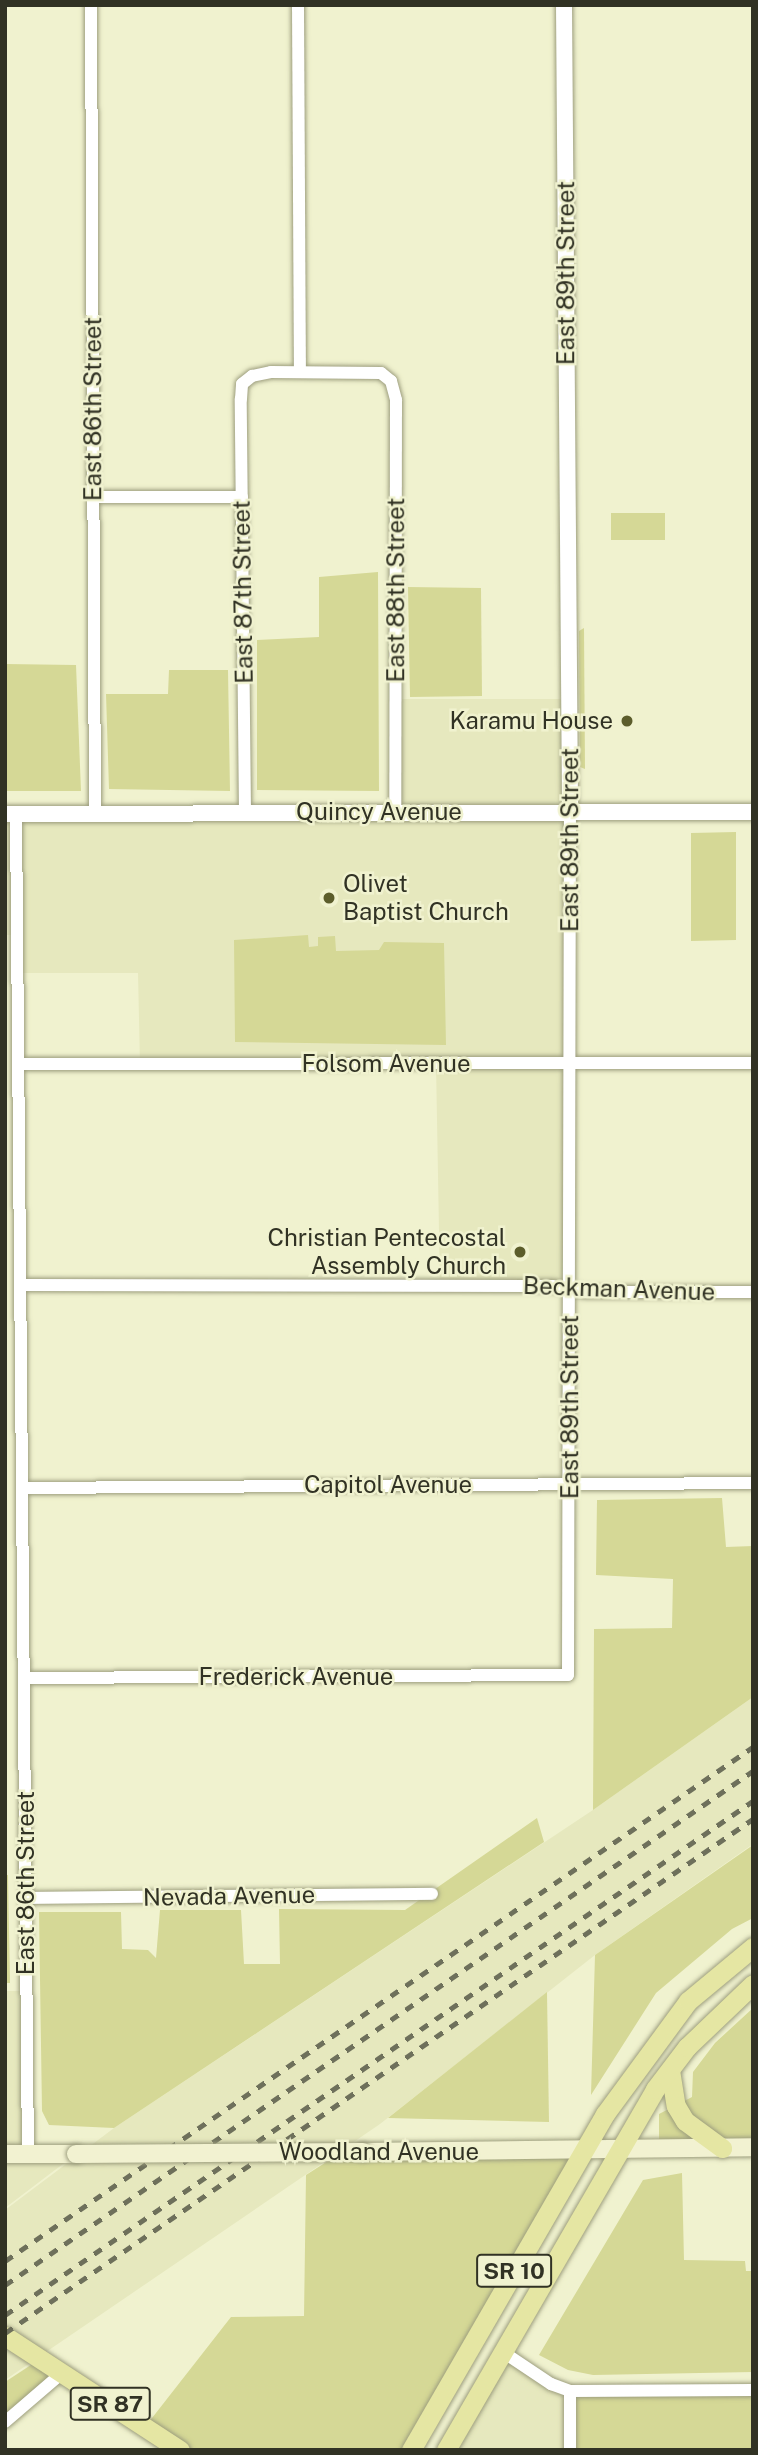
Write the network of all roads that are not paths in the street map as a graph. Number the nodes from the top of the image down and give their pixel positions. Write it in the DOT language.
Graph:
graph roads {
  1 [pos="91,5"];
  2 [pos="298,5"];
  3 [pos="564,5"];
  4 [pos="300,372"];
  5 [pos="93,497"];
  6 [pos="242,498"];
  7 [pos="95,812"];
  8 [pos="570,812"];
  9 [pos="753,812"];
  10 [pos="245,813"];
  11 [pos="395,813"];
  12 [pos="11,814"];
  13 [pos="753,1063"];
  14 [pos="20,1064"];
  15 [pos="569,1064"];
  16 [pos="24,1285"];
  17 [pos="569,1289"];
  18 [pos="753,1292"];
  19 [pos="753,1483"];
  20 [pos="571,1484"];
  21 [pos="24,1488"];
  22 [pos="568,1675"];
  23 [pos="25,1678"];
  24 [pos="432,1894"];
  25 [pos="26,1898"];
  26 [pos="753,1947"];
  27 [pos="753,1984"];
  28 [pos="670,2070"];
  29 [pos="753,2147"];
  30 [pos="722,2148"];
  31 [pos="618,2149"];
  32 [pos="580,2150"];
  33 [pos="5,2154"];
  34 [pos="29,2154"];
  35 [pos="5,2336"];
  36 [pos="503,2353"];
  37 [pos="62,2373"];
  38 [pos="753,2390"];
  39 [pos="570,2391"];
  40 [pos="5,2422"];
  41 [pos="180,2450"];
  42 [pos="411,2450"];
  43 [pos="446,2450"];
  44 [pos="570,2450"];
  1 -- 5 [label="street, East 86th Street"];
  2 -- 4 [label="street"];
  3 -- 8 [label="street, East 89th Street"];
  4 -- 6 [label="street, East 87th Street"];
  4 -- 11 [label="street, East 88th Street"];
  5 -- 6 [label="street"];
  5 -- 7 [label="street, East 86th Street"];
  6 -- 10 [label="street, East 87th Street"];
  7 -- 10 [label="street, Quincy Avenue"];
  7 -- 12 [label="street, Quincy Avenue"];
  8 -- 9 [label="street, Quincy Avenue"];
  8 -- 11 [label="street, Quincy Avenue"];
  8 -- 15 [label="street, East 89th Street"];
  10 -- 11 [label="street, Quincy Avenue"];
  12 -- 14 [label="street, East 86th Street"];
  13 -- 15 [label="street, Folsom Avenue"];
  14 -- 15 [label="street, Folsom Avenue"];
  14 -- 16 [label="street, East 86th Street"];
  15 -- 17 [label="street, East 89th Street"];
  16 -- 17 [label="street, Beckman Avenue"];
  16 -- 21 [label="street, East 86th Street"];
  17 -- 18 [label="street, Beckman Avenue"];
  17 -- 20 [label="street, East 89th Street"];
  19 -- 20 [label="street, Capitol Avenue"];
  20 -- 21 [label="street, Capitol Avenue"];
  20 -- 22 [label="street, East 89th Street"];
  21 -- 23 [label="street, East 86th Street"];
  22 -- 23 [label="street, Frederick Avenue"];
  23 -- 25 [label="street, East 86th Street"];
  24 -- 25 [label="street, Nevada Avenue"];
  25 -- 34 [label="street, East 86th Street"];
  26 -- 32 [label="main road, SR 10"];
  27 -- 28 [label="main road, SR 10"];
  28 -- 30 [label="main road"];
  28 -- 31 [label="main road, SR 10"];
  29 -- 30 [label="main road, Woodland Avenue"];
  30 -- 31 [label="main road, Woodland Avenue"];
  31 -- 32 [label="main road, Woodland Avenue"];
  31 -- 36 [label="main road, SR 10"];
  32 -- 34 [label="main road, Woodland Avenue, bridge"];
  32 -- 42 [label="main road, SR 10"];
  33 -- 34 [label="main road, Woodland Avenue"];
  35 -- 37 [label="main road, SR 87"];
  36 -- 39 [label="street"];
  36 -- 43 [label="main road, SR 10"];
  37 -- 40 [label="street"];
  37 -- 41 [label="main road, SR 87"];
  38 -- 39 [label="street"];
  39 -- 44 [label="street"];
}
